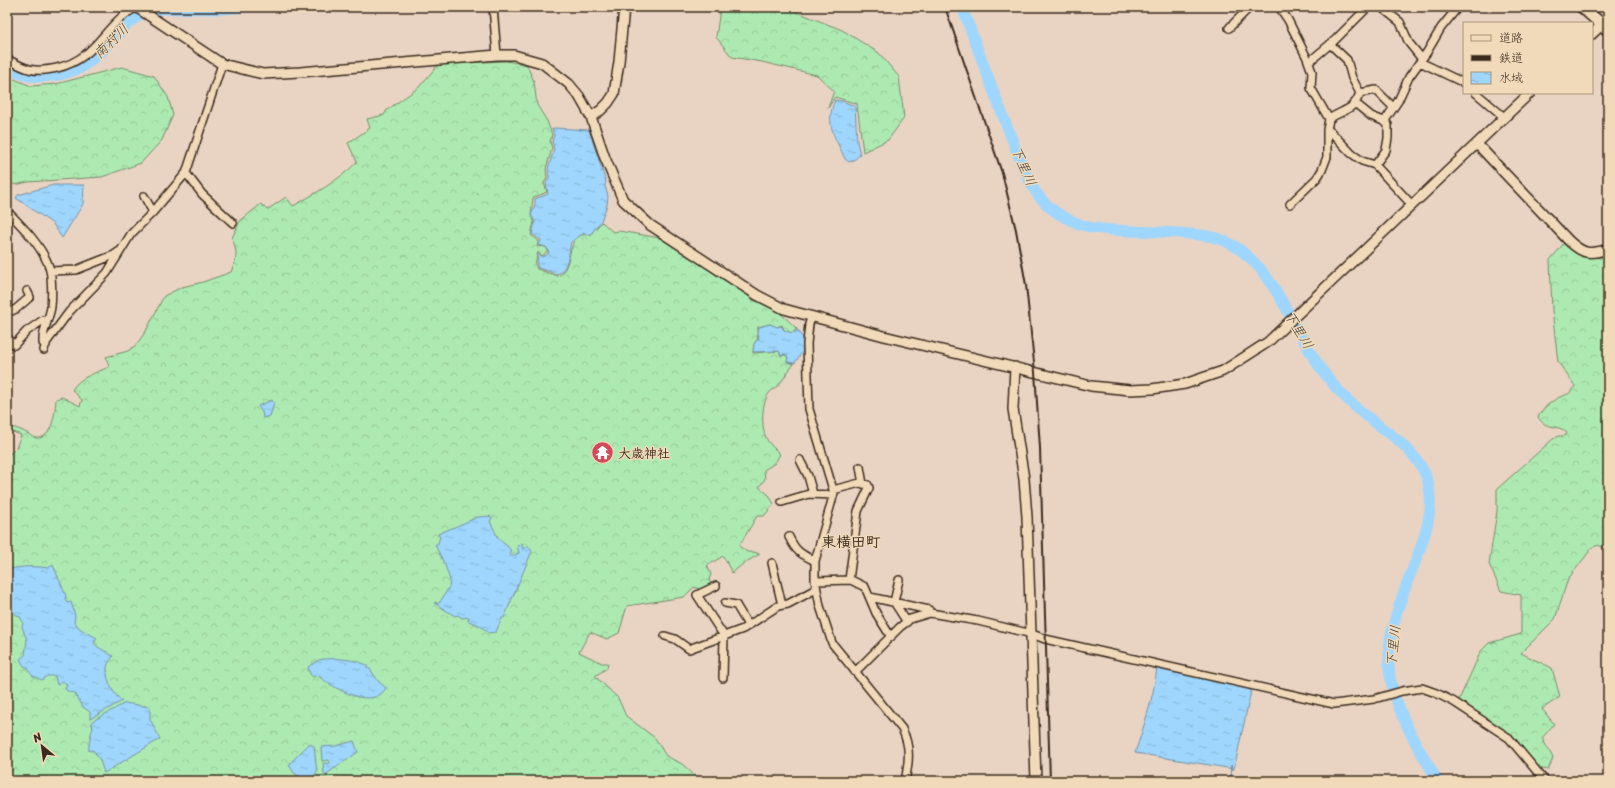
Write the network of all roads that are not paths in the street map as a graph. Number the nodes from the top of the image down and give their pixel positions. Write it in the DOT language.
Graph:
graph roads {
  1 [pos="136,7"];
  2 [pos="493,7"];
  3 [pos="624,7"];
  4 [pos="1250,7"];
  5 [pos="1279,7"];
  6 [pos="1368,7"];
  7 [pos="1380,7"];
  8 [pos="1458,7"];
  9 [pos="1582,7"];
  10 [pos="1606,24"];
  11 [pos="1229,28"];
  12 [pos="1593,33"];
  13 [pos="1330,44"];
  14 [pos="497,55"];
  15 [pos="7,58"];
  16 [pos="1421,61"];
  17 [pos="1309,62"];
  18 [pos="222,64"];
  19 [pos="1463,82"];
  20 [pos="1360,93"];
  21 [pos="1477,94"];
  22 [pos="1529,94"];
  23 [pos="1355,104"];
  24 [pos="1393,107"];
  25 [pos="591,117"];
  26 [pos="1504,117"];
  27 [pos="1329,119"];
  28 [pos="1384,122"];
  29 [pos="1328,130"];
  30 [pos="1477,144"];
  31 [pos="1375,165"];
  32 [pos="186,173"];
  33 [pos="144,196"];
  34 [pos="1290,204"];
  35 [pos="1412,204"];
  36 [pos="7,211"];
  37 [pos="154,212"];
  38 [pos="233,223"];
  39 [pos="123,249"];
  40 [pos="1608,249"];
  41 [pos="50,271"];
  42 [pos="27,291"];
  43 [pos="7,313"];
  44 [pos="812,316"];
  45 [pos="47,321"];
  46 [pos="7,337"];
  47 [pos="1015,367"];
  48 [pos="800,460"];
  49 [pos="860,466"];
  50 [pos="863,484"];
  51 [pos="833,492"];
  52 [pos="813,494"];
  53 [pos="782,502"];
  54 [pos="789,537"];
  55 [pos="816,561"];
  56 [pos="772,562"];
  57 [pos="849,580"];
  58 [pos="899,580"];
  59 [pos="815,581"];
  60 [pos="716,586"];
  61 [pos="816,589"];
  62 [pos="870,598"];
  63 [pos="894,602"];
  64 [pos="725,603"];
  65 [pos="782,605"];
  66 [pos="930,613"];
  67 [pos="907,622"];
  68 [pos="748,625"];
  69 [pos="1032,634"];
  70 [pos="665,636"];
  71 [pos="724,636"];
  72 [pos="891,637"];
  73 [pos="855,672"];
  74 [pos="723,678"];
  75 [pos="905,781"];
  76 [pos="1036,781"];
  77 [pos="1545,781"];
  1 -- 15 [label="street"];
  1 -- 18 [label="street"];
  2 -- 14 [label="street"];
  3 -- 25 [label="street"];
  4 -- 11 [label="street"];
  5 -- 17 [label="street"];
  6 -- 13 [label="street"];
  7 -- 16 [label="street"];
  8 -- 16 [label="street"];
  9 -- 10 [label="main road"];
  10 -- 12 [label="street"];
  13 -- 17 [label="street"];
  13 -- 20 [label="street"];
  14 -- 18 [label="street"];
  14 -- 25 [label="street"];
  16 -- 19 [label="street"];
  16 -- 24 [label="street"];
  17 -- 27 [label="street"];
  18 -- 32 [label="street"];
  20 -- 23 [label="street"];
  20 -- 24 [label="street"];
  21 -- 26 [label="street"];
  22 -- 26 [label="street"];
  23 -- 27 [label="street"];
  23 -- 28 [label="street"];
  24 -- 28 [label="street"];
  25 -- 44 [label="street"];
  26 -- 30 [label="street"];
  27 -- 29 [label="street"];
  28 -- 31 [label="street"];
  29 -- 31 [label="street"];
  29 -- 34 [label="street"];
  30 -- 35 [label="street"];
  30 -- 40 [label="street"];
  31 -- 35 [label="street"];
  32 -- 37 [label="street"];
  32 -- 38 [label="street"];
  33 -- 37 [label="street"];
  35 -- 47 [label="street"];
  36 -- 41 [label="street"];
  37 -- 39 [label="street"];
  39 -- 41 [label="street"];
  39 -- 45 [label="street"];
  41 -- 45 [label="street"];
  42 -- 43 [label="street"];
  44 -- 47 [label="street"];
  44 -- 51 [label="street"];
  45 -- 46 [label="street"];
  47 -- 69 [label="street"];
  48 -- 52 [label="street"];
  49 -- 50 [label="street"];
  50 -- 51 [label="street"];
  50 -- 57 [label="street"];
  51 -- 52 [label="street"];
  51 -- 55 [label="street"];
  52 -- 53 [label="street"];
  54 -- 55 [label="street"];
  55 -- 59 [label="street"];
  56 -- 65 [label="street"];
  57 -- 59 [label="street"];
  57 -- 62 [label="street"];
  58 -- 63 [label="street"];
  59 -- 61 [label="street"];
  60 -- 71 [label="street"];
  61 -- 65 [label="street"];
  61 -- 73 [label="street"];
  62 -- 63 [label="street"];
  62 -- 72 [label="street"];
  63 -- 66 [label="street"];
  63 -- 67 [label="street"];
  64 -- 68 [label="street"];
  65 -- 68 [label="street"];
  66 -- 67 [label="street"];
  66 -- 69 [label="street"];
  67 -- 72 [label="street"];
  68 -- 71 [label="street"];
  69 -- 76 [label="street"];
  69 -- 77 [label="street"];
  70 -- 71 [label="street"];
  71 -- 74 [label="street"];
  72 -- 73 [label="street"];
  73 -- 75 [label="street"];
}
